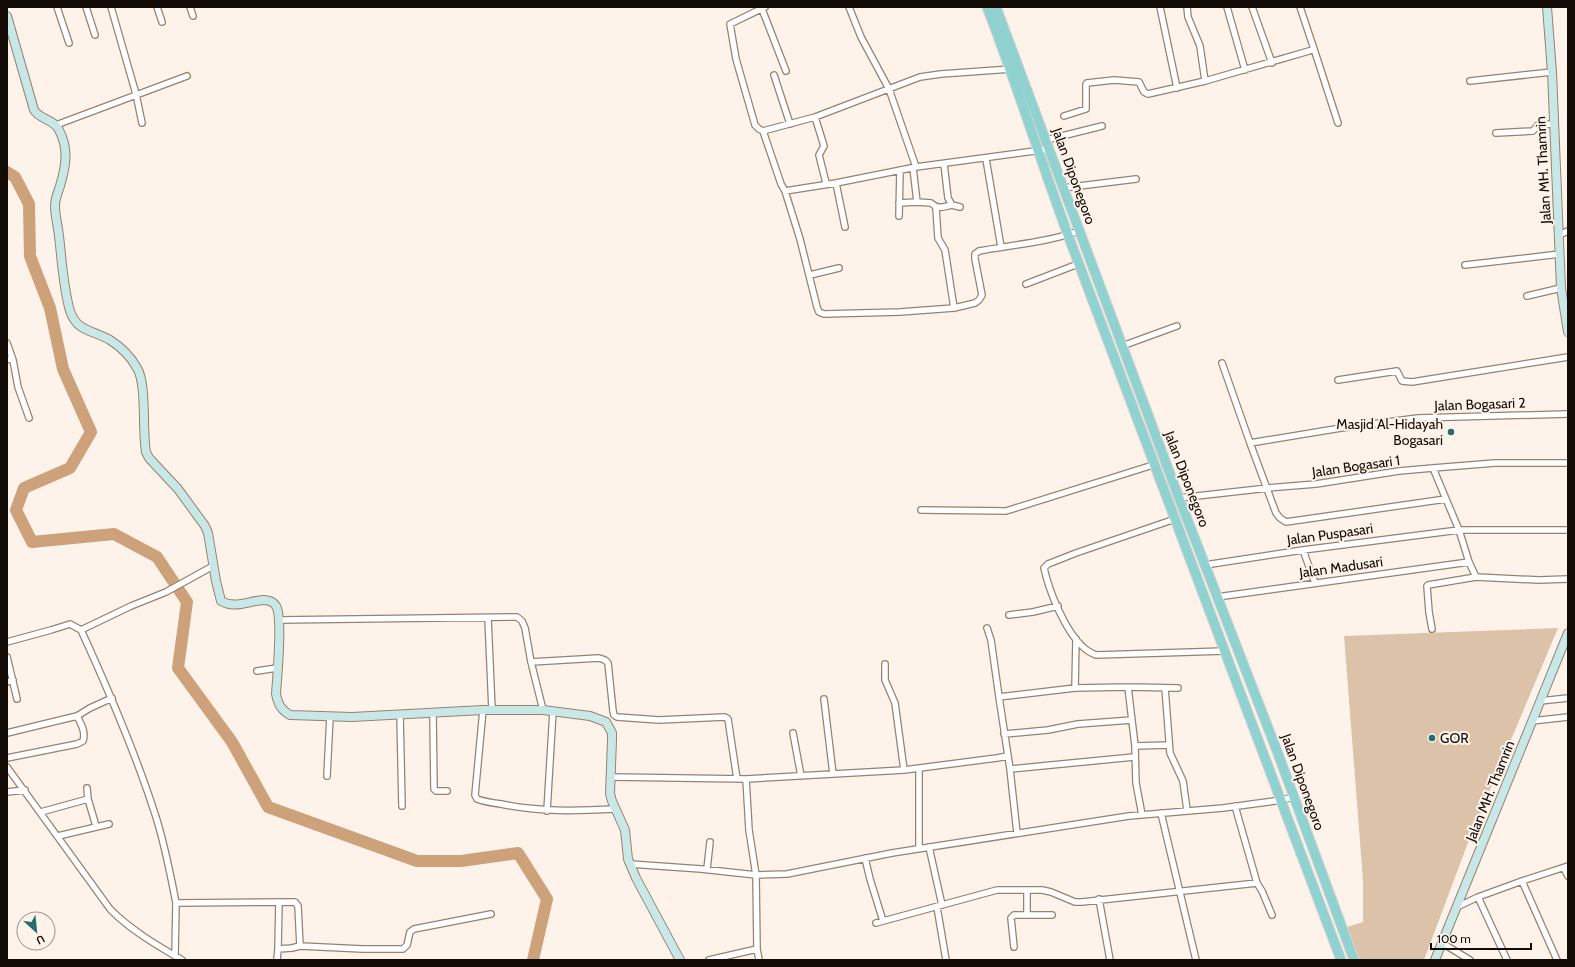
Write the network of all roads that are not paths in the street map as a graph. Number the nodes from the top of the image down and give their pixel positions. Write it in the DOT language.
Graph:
graph roads {
  1 [pos="57,7"];
  2 [pos="86,7"];
  3 [pos="111,7"];
  4 [pos="157,7"];
  5 [pos="190,7"];
  6 [pos="849,7"];
  7 [pos="987,7"];
  8 [pos="996,7"];
  9 [pos="1160,7"];
  10 [pos="1187,7"];
  11 [pos="1227,7"];
  12 [pos="1252,7"];
  13 [pos="1300,7"];
  14 [pos="1547,7"];
  15 [pos="763,8"];
  16 [pos="7,16"];
  17 [pos="193,16"];
  18 [pos="162,22"];
  19 [pos="95,35"];
  20 [pos="69,43"];
  21 [pos="1314,49"];
  22 [pos="1272,63"];
  23 [pos="1011,69"];
  24 [pos="1245,70"];
  25 [pos="786,71"];
  26 [pos="1552,72"];
  27 [pos="774,75"];
  28 [pos="187,76"];
  29 [pos="1205,81"];
  30 [pos="1470,81"];
  31 [pos="1177,88"];
  32 [pos="889,89"];
  33 [pos="136,94"];
  34 [pos="815,116"];
  35 [pos="1064,116"];
  36 [pos="142,123"];
  37 [pos="1338,123"];
  38 [pos="56,124"];
  39 [pos="790,124"];
  40 [pos="1554,124"];
  41 [pos="1102,126"];
  42 [pos="764,131"];
  43 [pos="1496,133"];
  44 [pos="1047,145"];
  45 [pos="1037,151"];
  46 [pos="986,159"];
  47 [pos="944,164"];
  48 [pos="914,167"];
  49 [pos="900,170"];
  50 [pos="1136,179"];
  51 [pos="836,183"];
  52 [pos="826,184"];
  53 [pos="1063,188"];
  54 [pos="785,191"];
  55 [pos="917,202"];
  56 [pos="899,204"];
  57 [pos="952,205"];
  58 [pos="960,207"];
  59 [pos="936,208"];
  60 [pos="899,216"];
  61 [pos="845,227"];
  62 [pos="1079,231"];
  63 [pos="1568,231"];
  64 [pos="1068,235"];
  65 [pos="1559,235"];
  66 [pos="1001,247"];
  67 [pos="1560,254"];
  68 [pos="1078,264"];
  69 [pos="1464,266"];
  70 [pos="839,268"];
  71 [pos="810,275"];
  72 [pos="1026,284"];
  73 [pos="1561,288"];
  74 [pos="1527,296"];
  75 [pos="954,308"];
  76 [pos="1566,309"];
  77 [pos="1177,326"];
  78 [pos="1568,332"];
  79 [pos="7,343"];
  80 [pos="1122,346"];
  81 [pos="1568,357"];
  82 [pos="10,360"];
  83 [pos="1222,363"];
  84 [pos="1338,380"];
  85 [pos="1568,414"];
  86 [pos="29,418"];
  87 [pos="1250,443"];
  88 [pos="1568,463"];
  89 [pos="1153,465"];
  90 [pos="1433,468"];
  91 [pos="1268,488"];
  92 [pos="1179,498"];
  93 [pos="1446,499"];
  94 [pos="921,510"];
  95 [pos="1175,519"];
  96 [pos="1459,530"];
  97 [pos="1568,530"];
  98 [pos="1303,550"];
  99 [pos="1469,562"];
  100 [pos="1205,565"];
  101 [pos="213,566"];
  102 [pos="1476,577"];
  103 [pos="1568,579"];
  104 [pos="1315,583"];
  105 [pos="1217,597"];
  106 [pos="1058,606"];
  107 [pos="1009,615"];
  108 [pos="488,618"];
  109 [pos="279,620"];
  110 [pos="987,628"];
  111 [pos="1432,629"];
  112 [pos="81,630"];
  113 [pos="1568,632"];
  114 [pos="1076,639"];
  115 [pos="7,642"];
  116 [pos="1225,651"];
  117 [pos="7,658"];
  118 [pos="531,662"];
  119 [pos="885,664"];
  120 [pos="277,668"];
  121 [pos="257,671"];
  122 [pos="14,680"];
  123 [pos="7,682"];
  124 [pos="1128,687"];
  125 [pos="1075,688"];
  126 [pos="1165,688"];
  127 [pos="1178,688"];
  128 [pos="999,696"];
  129 [pos="112,698"];
  130 [pos="1568,698"];
  131 [pos="17,699"];
  132 [pos="824,700"];
  133 [pos="1540,701"];
  134 [pos="483,710"];
  135 [pos="492,710"];
  136 [pos="544,710"];
  137 [pos="553,711"];
  138 [pos="433,714"];
  139 [pos="614,715"];
  140 [pos="77,716"];
  141 [pos="330,716"];
  142 [pos="400,716"];
  143 [pos="1568,717"];
  144 [pos="1132,720"];
  145 [pos="1532,721"];
  146 [pos="606,722"];
  147 [pos="7,733"];
  148 [pos="793,733"];
  149 [pos="1004,734"];
  150 [pos="1169,745"];
  151 [pos="1135,746"];
  152 [pos="1007,756"];
  153 [pos="1134,757"];
  154 [pos="7,758"];
  155 [pos="7,767"];
  156 [pos="919,769"];
  157 [pos="1010,769"];
  158 [pos="904,770"];
  159 [pos="833,774"];
  160 [pos="327,776"];
  161 [pos="801,776"];
  162 [pos="611,777"];
  163 [pos="737,779"];
  164 [pos="746,779"];
  165 [pos="87,788"];
  166 [pos="24,790"];
  167 [pos="448,791"];
  168 [pos="7,792"];
  169 [pos="1293,797"];
  170 [pos="88,799"];
  171 [pos="1282,800"];
  172 [pos="402,806"];
  173 [pos="1235,806"];
  174 [pos="615,809"];
  175 [pos="1187,810"];
  176 [pos="547,811"];
  177 [pos="41,812"];
  178 [pos="1161,813"];
  179 [pos="1142,815"];
  180 [pos="109,824"];
  181 [pos="96,826"];
  182 [pos="1017,833"];
  183 [pos="58,836"];
  184 [pos="710,842"];
  185 [pos="929,847"];
  186 [pos="919,848"];
  187 [pos="865,858"];
  188 [pos="630,864"];
  189 [pos="1566,867"];
  190 [pos="707,869"];
  191 [pos="756,875"];
  192 [pos="1568,876"];
  193 [pos="1522,881"];
  194 [pos="1257,883"];
  195 [pos="1027,890"];
  196 [pos="1179,893"];
  197 [pos="1478,897"];
  198 [pos="1099,900"];
  199 [pos="280,902"];
  200 [pos="176,903"];
  201 [pos="939,906"];
  202 [pos="1457,907"];
  203 [pos="491,914"];
  204 [pos="1027,915"];
  205 [pos="1052,915"];
  206 [pos="1272,915"];
  207 [pos="883,921"];
  208 [pos="876,923"];
  209 [pos="1442,943"];
  210 [pos="300,946"];
  211 [pos="1014,947"];
  212 [pos="278,949"];
  213 [pos="757,949"];
  214 [pos="175,956"];
  215 [pos="182,960"];
  216 [pos="277,960"];
  217 [pos="680,960"];
  218 [pos="709,960"];
  219 [pos="760,960"];
  220 [pos="946,960"];
  221 [pos="1110,960"];
  222 [pos="1196,960"];
  223 [pos="1341,960"];
  224 [pos="1354,960"];
  225 [pos="1436,960"];
  226 [pos="1470,960"];
  227 [pos="1507,960"];
  228 [pos="1557,960"];
  1 -- 20 [label="street"];
  2 -- 19 [label="street"];
  3 -- 33 [label="street"];
  4 -- 18 [label="street"];
  5 -- 17 [label="street"];
  6 -- 32 [label="street"];
  7 -- 23 [label="main road, Jalan Diponegoro"];
  8 -- 44 [label="main road, Jalan Diponegoro"];
  9 -- 31 [label="street"];
  10 -- 29 [label="street"];
  11 -- 24 [label="street"];
  12 -- 22 [label="street"];
  13 -- 21 [label="street"];
  14 -- 26 [label="street, Jalan MH. Thamrin"];
  15 -- 25 [label="street"];
  15 -- 42 [label="street"];
  16 -- 38 [label="street"];
  21 -- 22 [label="street"];
  21 -- 37 [label="street"];
  22 -- 24 [label="street"];
  23 -- 32 [label="street"];
  23 -- 45 [label="main road, Jalan Diponegoro"];
  24 -- 29 [label="street"];
  26 -- 30 [label="street"];
  26 -- 40 [label="street, Jalan MH. Thamrin"];
  27 -- 39 [label="street"];
  28 -- 33 [label="street"];
  29 -- 31 [label="street"];
  31 -- 35 [label="street"];
  32 -- 34 [label="street"];
  32 -- 48 [label="street"];
  33 -- 36 [label="street"];
  33 -- 38 [label="street"];
  34 -- 39 [label="street"];
  34 -- 52 [label="street"];
  38 -- 101 [label="street"];
  39 -- 42 [label="street"];
  40 -- 43 [label="street"];
  40 -- 65 [label="street, Jalan MH. Thamrin"];
  41 -- 44 [label="street"];
  42 -- 54 [label="street"];
  44 -- 45 [label="street"];
  44 -- 53 [label="main road, Jalan Diponegoro"];
  45 -- 46 [label="street"];
  45 -- 64 [label="main road, Jalan Diponegoro"];
  46 -- 47 [label="street"];
  46 -- 66 [label="street"];
  47 -- 48 [label="street"];
  47 -- 57 [label="street"];
  48 -- 49 [label="street"];
  48 -- 55 [label="street"];
  49 -- 51 [label="street"];
  49 -- 56 [label="street"];
  50 -- 53 [label="street"];
  51 -- 52 [label="street"];
  51 -- 61 [label="street"];
  52 -- 54 [label="street"];
  53 -- 62 [label="main road, Jalan Diponegoro"];
  54 -- 71 [label="street"];
  55 -- 56 [label="street"];
  55 -- 59 [label="street"];
  56 -- 60 [label="street"];
  57 -- 58 [label="street"];
  57 -- 59 [label="street"];
  59 -- 75 [label="street"];
  62 -- 64 [label="street"];
  62 -- 80 [label="main road, Jalan Diponegoro"];
  63 -- 65 [label="street"];
  64 -- 66 [label="street"];
  64 -- 68 [label="main road, Jalan Diponegoro"];
  65 -- 67 [label="street, Jalan MH. Thamrin"];
  66 -- 75 [label="street"];
  67 -- 69 [label="street"];
  67 -- 73 [label="street, Jalan MH. Thamrin"];
  68 -- 72 [label="street"];
  68 -- 89 [label="main road, Jalan Diponegoro"];
  70 -- 71 [label="street"];
  71 -- 75 [label="street"];
  73 -- 74 [label="street"];
  73 -- 76 [label="street, Jalan MH. Thamrin"];
  76 -- 78 [label="street, Jalan MH. Thamrin"];
  77 -- 80 [label="street"];
  79 -- 82 [label="street"];
  80 -- 92 [label="main road, Jalan Diponegoro"];
  81 -- 84 [label="street"];
  82 -- 86 [label="street"];
  83 -- 87 [label="street"];
  85 -- 87 [label="street, Jalan Bogasari 2"];
  87 -- 91 [label="street"];
  88 -- 90 [label="street, Jalan Bogasari 1"];
  89 -- 94 [label="street"];
  89 -- 95 [label="main road, Jalan Diponegoro"];
  90 -- 91 [label="street, Jalan Bogasari 1"];
  90 -- 93 [label="street"];
  91 -- 92 [label="street, Jalan Bogasari 1"];
  91 -- 93 [label="street, Jalan Puspasari"];
  92 -- 100 [label="main road, Jalan Diponegoro"];
  93 -- 96 [label="street"];
  95 -- 106 [label="street"];
  95 -- 116 [label="main road, Jalan Diponegoro"];
  96 -- 97 [label="street, Jalan Puspasari"];
  96 -- 98 [label="street, Jalan Puspasari"];
  96 -- 99 [label="street"];
  98 -- 100 [label="street, Jalan Puspasari"];
  98 -- 104 [label="street"];
  99 -- 102 [label="street"];
  99 -- 104 [label="street, Jalan Madusari"];
  100 -- 105 [label="main road, Jalan Diponegoro"];
  101 -- 109 [label="street"];
  101 -- 112 [label="street"];
  102 -- 103 [label="street"];
  102 -- 111 [label="street"];
  104 -- 105 [label="street, Jalan Madusari"];
  105 -- 169 [label="main road, Jalan Diponegoro"];
  106 -- 107 [label="street"];
  106 -- 114 [label="street"];
  108 -- 109 [label="street"];
  108 -- 118 [label="street"];
  108 -- 135 [label="street"];
  109 -- 120 [label="street"];
  110 -- 128 [label="street"];
  112 -- 115 [label="street"];
  112 -- 129 [label="street"];
  113 -- 133 [label="street, Jalan MH. Thamrin"];
  114 -- 116 [label="street"];
  114 -- 125 [label="street"];
  116 -- 171 [label="main road, Jalan Diponegoro"];
  117 -- 122 [label="street"];
  118 -- 136 [label="street"];
  118 -- 139 [label="street"];
  119 -- 158 [label="street"];
  120 -- 121 [label="street"];
  120 -- 141 [label="street"];
  122 -- 123 [label="street"];
  122 -- 131 [label="street"];
  124 -- 125 [label="street"];
  124 -- 126 [label="street"];
  124 -- 144 [label="street"];
  125 -- 128 [label="street"];
  126 -- 127 [label="street"];
  126 -- 150 [label="street"];
  128 -- 149 [label="street"];
  129 -- 140 [label="street"];
  129 -- 200 [label="street"];
  130 -- 133 [label="street"];
  132 -- 159 [label="street"];
  133 -- 145 [label="street, Jalan MH. Thamrin"];
  134 -- 135 [label="street"];
  134 -- 138 [label="street"];
  134 -- 176 [label="street"];
  135 -- 136 [label="street"];
  136 -- 137 [label="street"];
  137 -- 146 [label="street"];
  137 -- 176 [label="street"];
  138 -- 142 [label="street"];
  138 -- 167 [label="street"];
  139 -- 146 [label="street"];
  139 -- 163 [label="street"];
  140 -- 147 [label="street"];
  140 -- 154 [label="street"];
  141 -- 142 [label="street"];
  141 -- 160 [label="street"];
  142 -- 172 [label="street"];
  143 -- 145 [label="street"];
  144 -- 149 [label="street"];
  144 -- 151 [label="street"];
  145 -- 202 [label="street, Jalan MH. Thamrin"];
  146 -- 162 [label="street"];
  148 -- 161 [label="street"];
  149 -- 152 [label="street"];
  150 -- 151 [label="street"];
  150 -- 175 [label="street"];
  151 -- 153 [label="street"];
  152 -- 156 [label="street"];
  152 -- 157 [label="street"];
  153 -- 157 [label="street"];
  153 -- 179 [label="street"];
  155 -- 166 [label="street"];
  156 -- 158 [label="street"];
  156 -- 186 [label="street"];
  157 -- 182 [label="street"];
  158 -- 159 [label="street"];
  159 -- 161 [label="street"];
  161 -- 164 [label="street"];
  162 -- 163 [label="street"];
  162 -- 174 [label="street"];
  163 -- 164 [label="street"];
  164 -- 191 [label="street"];
  165 -- 170 [label="street"];
  166 -- 168 [label="street"];
  166 -- 177 [label="street"];
  169 -- 171 [label="street"];
  169 -- 224 [label="main road, Jalan Diponegoro"];
  170 -- 177 [label="street"];
  170 -- 181 [label="street"];
  171 -- 173 [label="street"];
  171 -- 223 [label="main road, Jalan Diponegoro"];
  173 -- 175 [label="street"];
  173 -- 194 [label="street"];
  174 -- 176 [label="street"];
  174 -- 188 [label="street"];
  175 -- 178 [label="street"];
  177 -- 183 [label="street"];
  178 -- 179 [label="street"];
  178 -- 196 [label="street"];
  179 -- 182 [label="street"];
  180 -- 181 [label="street"];
  181 -- 183 [label="street"];
  182 -- 185 [label="street"];
  183 -- 214 [label="street"];
  184 -- 190 [label="street"];
  185 -- 186 [label="street"];
  185 -- 201 [label="street"];
  186 -- 187 [label="street"];
  187 -- 191 [label="street"];
  187 -- 207 [label="street"];
  188 -- 190 [label="street"];
  188 -- 217 [label="street"];
  189 -- 192 [label="street"];
  189 -- 193 [label="street"];
  190 -- 191 [label="street"];
  191 -- 213 [label="street"];
  193 -- 197 [label="street"];
  193 -- 228 [label="street"];
  194 -- 196 [label="street"];
  194 -- 206 [label="street"];
  195 -- 198 [label="street"];
  195 -- 201 [label="street"];
  195 -- 204 [label="street"];
  196 -- 198 [label="street"];
  196 -- 222 [label="street"];
  197 -- 202 [label="street"];
  197 -- 227 [label="street"];
  198 -- 221 [label="street"];
  199 -- 200 [label="street"];
  199 -- 210 [label="street"];
  199 -- 212 [label="street"];
  200 -- 214 [label="street"];
  201 -- 207 [label="street"];
  201 -- 220 [label="street"];
  202 -- 209 [label="street, Jalan MH. Thamrin"];
  203 -- 210 [label="street"];
  204 -- 205 [label="street"];
  204 -- 211 [label="street"];
  207 -- 208 [label="street"];
  209 -- 225 [label="street, Jalan MH. Thamrin"];
  209 -- 226 [label="street"];
  210 -- 212 [label="street"];
  212 -- 216 [label="street"];
  213 -- 218 [label="street"];
  213 -- 219 [label="street"];
  214 -- 215 [label="street"];
}
